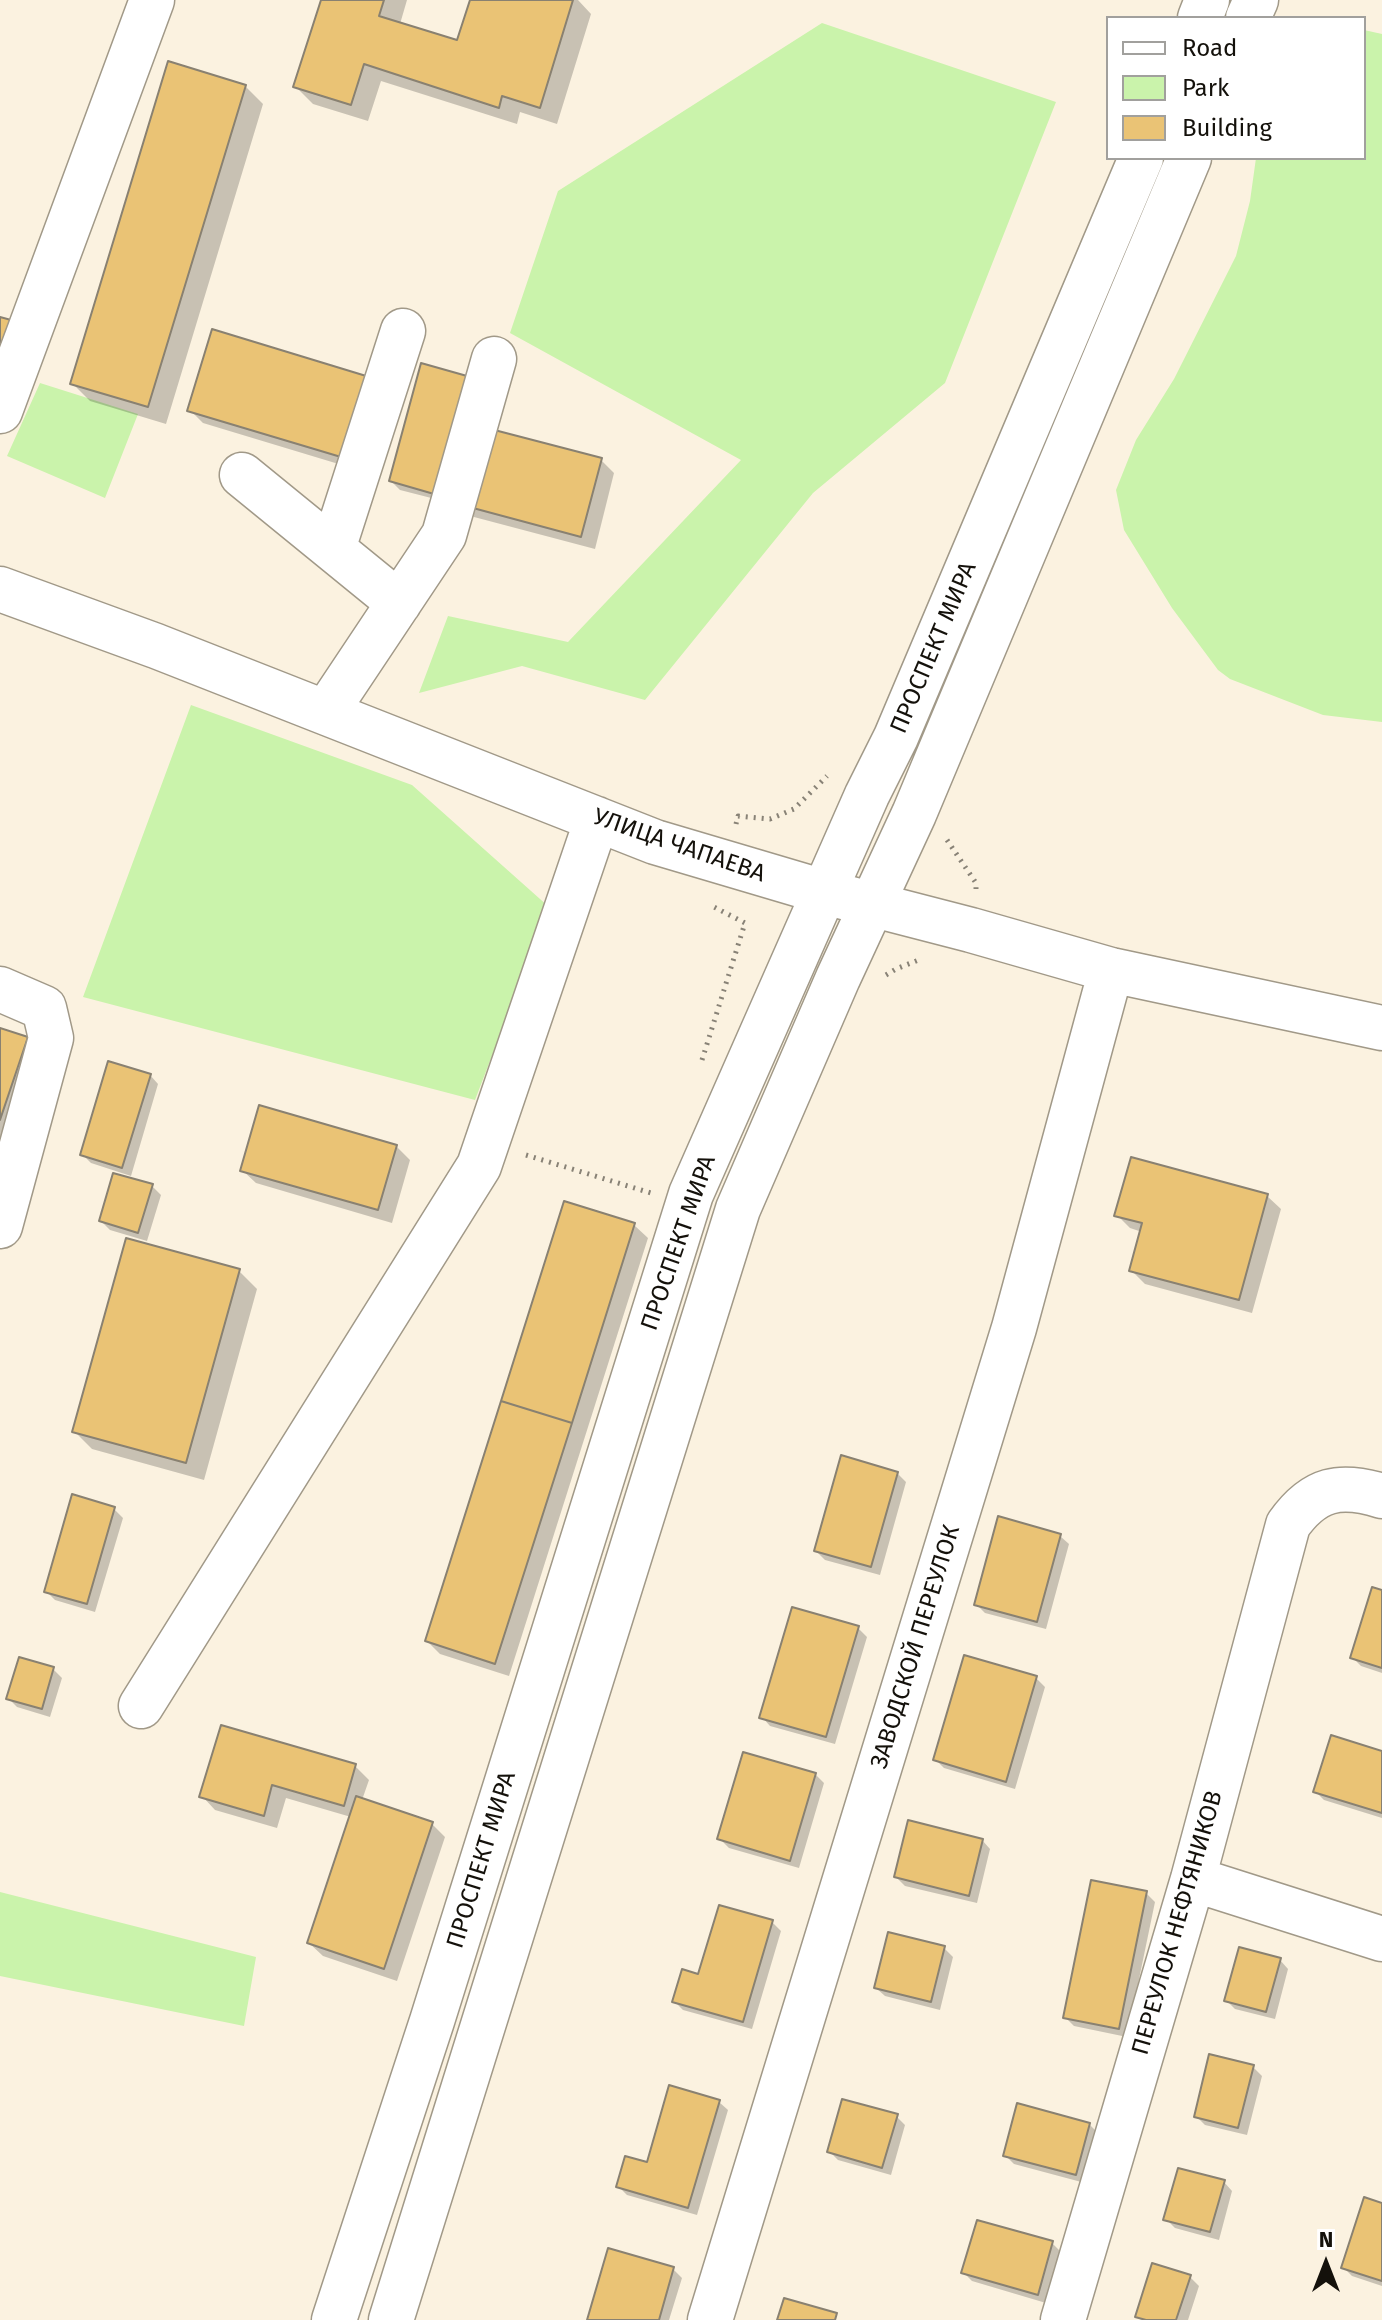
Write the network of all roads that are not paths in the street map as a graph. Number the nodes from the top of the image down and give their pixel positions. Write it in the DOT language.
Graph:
graph roads {
  1 [pos="152,0"];
  2 [pos="1140,160"];
  3 [pos="1188,160"];
  4 [pos="403,331"];
  5 [pos="494,359"];
  6 [pos="0,411"];
  7 [pos="242,475"];
  8 [pos="333,549"];
  9 [pos="0,589"];
  10 [pos="399,603"];
  11 [pos="326,712"];
  12 [pos="597,819"];
  13 [pos="824,892"];
  14 [pos="873,906"];
  15 [pos="1111,970"];
  16 [pos="0,989"];
  17 [pos="1382,1028"];
  18 [pos="0,1226"];
  19 [pos="1382,1496"];
  20 [pos="141,1706"];
  21 [pos="1193,1879"];
  22 [pos="1382,1939"];
  23 [pos="334,2320"];
  24 [pos="391,2320"];
  25 [pos="710,2320"];
  26 [pos="1063,2320"];
  1 -- 6 [label="main road"];
  2 -- 13 [label="main road, ПРОСПЕКТ МИРА"];
  3 -- 14 [label="main road, ПРОСПЕКТ МИРА"];
  4 -- 8 [label="main road"];
  5 -- 10 [label="main road"];
  7 -- 8 [label="main road"];
  8 -- 10 [label="main road"];
  9 -- 11 [label="main road, УЛИЦА ЧАПАЕВА"];
  10 -- 11 [label="main road"];
  11 -- 12 [label="main road, УЛИЦА ЧАПАЕВА"];
  12 -- 13 [label="main road, УЛИЦА ЧАПАЕВА"];
  12 -- 20 [label="main road"];
  13 -- 14 [label="main road, УЛИЦА ЧАПАЕВА"];
  13 -- 23 [label="main road, ПРОСПЕКТ МИРА"];
  14 -- 15 [label="main road, УЛИЦА ЧАПАЕВА"];
  14 -- 24 [label="main road, ПРОСПЕКТ МИРА"];
  15 -- 17 [label="main road, УЛИЦА ЧАПАЕВА"];
  15 -- 25 [label="main road, ЗАВОДСКОЙ ПЕРЕУЛОК"];
  16 -- 18 [label="main road"];
  19 -- 21 [label="main road, ПЕРЕУЛОК НЕФТЯНИКОВ"];
  21 -- 22 [label="main road"];
  21 -- 26 [label="main road, ПЕРЕУЛОК НЕФТЯНИКОВ"];
}
